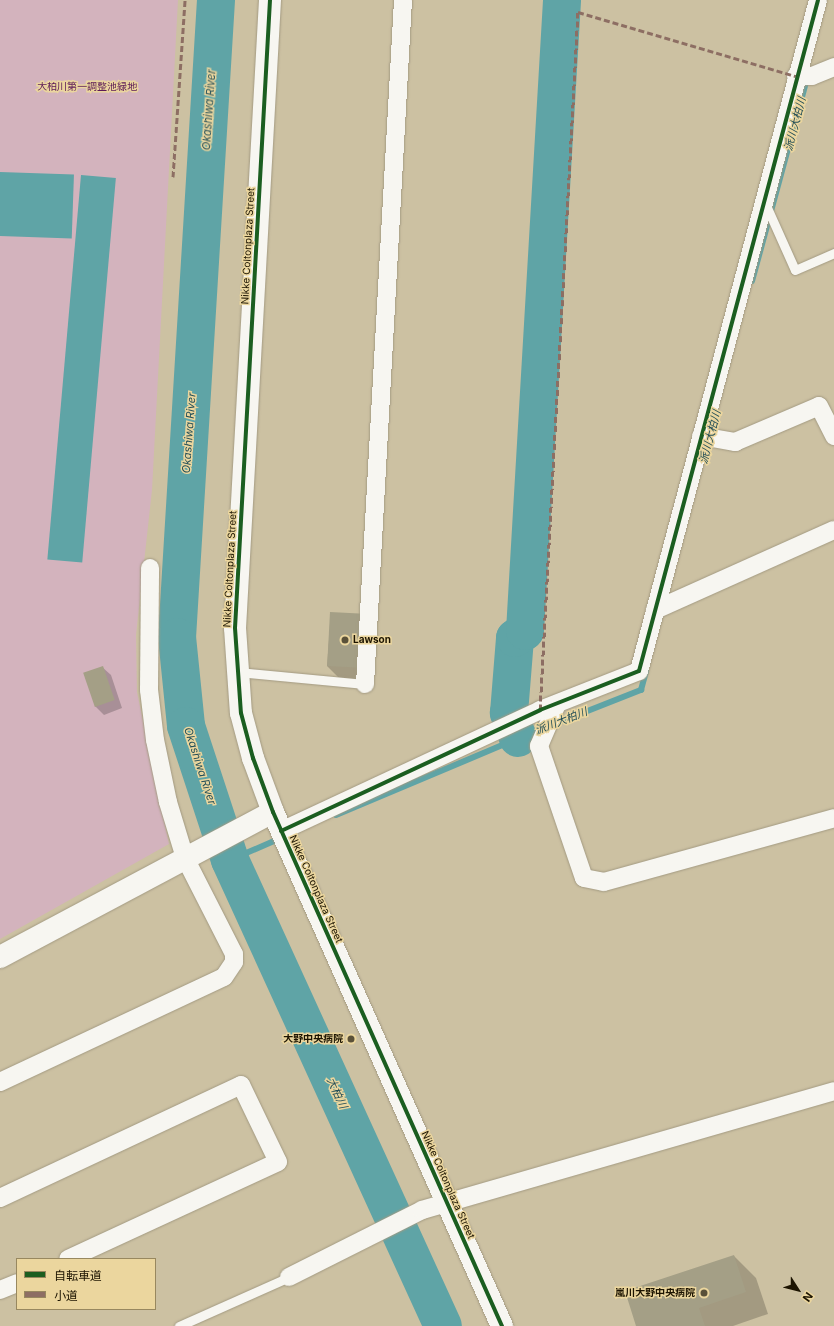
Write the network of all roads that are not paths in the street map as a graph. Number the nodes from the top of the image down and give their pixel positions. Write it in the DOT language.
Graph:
graph roads {
  1 [pos="270,0"];
  2 [pos="403,0"];
  3 [pos="818,0"];
  4 [pos="834,67"];
  5 [pos="796,76"];
  6 [pos="764,200"];
  7 [pos="834,254"];
  8 [pos="701,436"];
  9 [pos="834,436"];
  10 [pos="834,530"];
  11 [pos="150,568"];
  12 [pos="655,610"];
  13 [pos="236,672"];
  14 [pos="366,684"];
  15 [pos="558,704"];
  16 [pos="834,818"];
  17 [pos="277,822"];
  18 [pos="192,855"];
  19 [pos="0,957"];
  20 [pos="0,1082"];
  21 [pos="834,1091"];
  22 [pos="0,1198"];
  23 [pos="447,1201"];
  24 [pos="70,1258"];
  25 [pos="289,1277"];
  26 [pos="16,1283"];
  27 [pos="0,1290"];
  28 [pos="178,1326"];
  29 [pos="502,1326"];
  1 -- 13 [label="street, Nikke Coltonplaza Street"];
  2 -- 14 [label="street"];
  3 -- 5 [label="street"];
  4 -- 5 [label="street"];
  5 -- 6 [label="street"];
  6 -- 7 [label="lane"];
  6 -- 8 [label="street"];
  8 -- 9 [label="street"];
  8 -- 12 [label="street"];
  10 -- 12 [label="street"];
  11 -- 18 [label="street"];
  12 -- 15 [label="street"];
  13 -- 14 [label="lane"];
  13 -- 17 [label="street, Nikke Coltonplaza Street"];
  15 -- 16 [label="street"];
  15 -- 17 [label="street"];
  17 -- 18 [label="street"];
  17 -- 23 [label="street, Nikke Coltonplaza Street"];
  18 -- 19 [label="street"];
  18 -- 20 [label="street"];
  21 -- 23 [label="street"];
  22 -- 24 [label="street"];
  23 -- 25 [label="street"];
  23 -- 29 [label="street, Nikke Coltonplaza Street"];
  25 -- 28 [label="lane"];
  26 -- 27 [label="street"];
}
